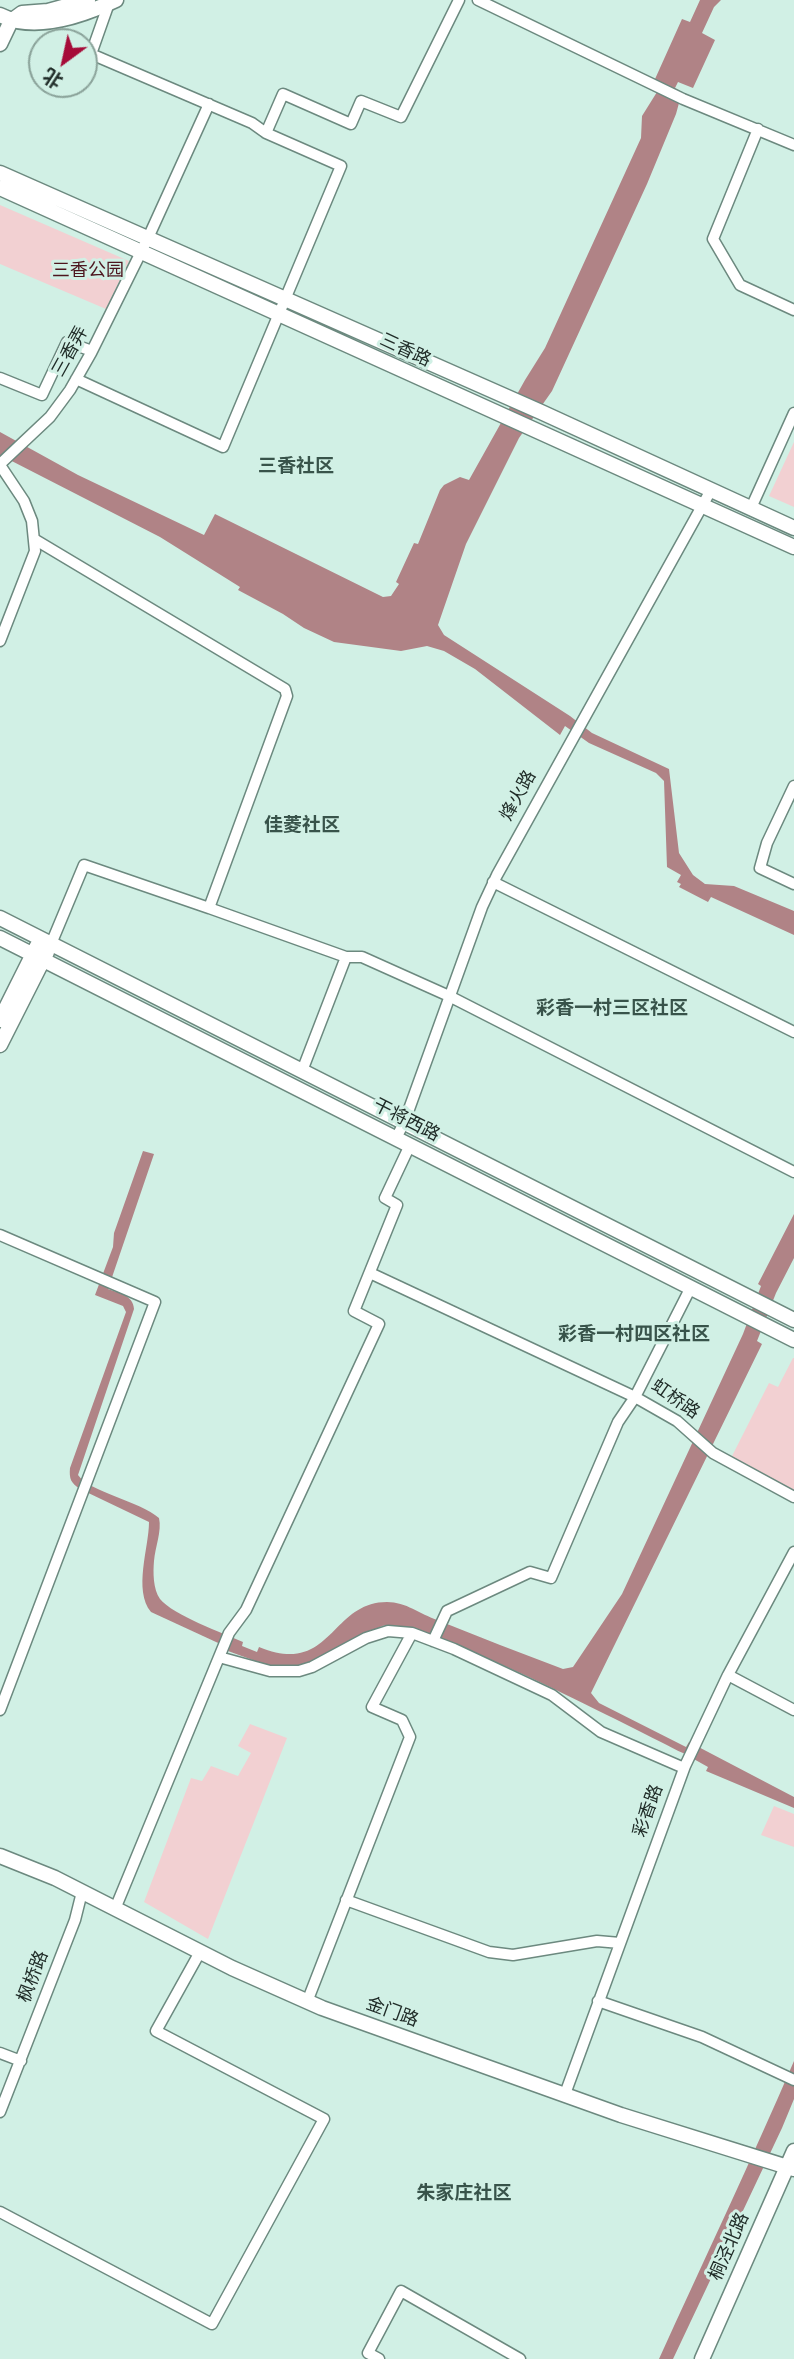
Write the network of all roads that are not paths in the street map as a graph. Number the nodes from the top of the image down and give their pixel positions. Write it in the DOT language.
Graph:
graph roads {
  1 [pos="88,0"];
  2 [pos="458,0"];
  3 [pos="478,0"];
  4 [pos="112,2"];
  5 [pos="5,18"];
  6 [pos="0,44"];
  7 [pos="209,104"];
  8 [pos="758,130"];
  9 [pos="266,133"];
  10 [pos="794,145"];
  11 [pos="0,173"];
  12 [pos="0,188"];
  13 [pos="148,238"];
  14 [pos="140,251"];
  15 [pos="284,299"];
  16 [pos="794,310"];
  17 [pos="279,314"];
  18 [pos="92,351"];
  19 [pos="0,378"];
  20 [pos="76,379"];
  21 [pos="794,412"];
  22 [pos="0,463"];
  23 [pos="712,490"];
  24 [pos="702,506"];
  25 [pos="751,508"];
  26 [pos="794,528"];
  27 [pos="34,539"];
  28 [pos="794,547"];
  29 [pos="0,641"];
  30 [pos="794,786"];
  31 [pos="494,882"];
  32 [pos="794,884"];
  33 [pos="209,908"];
  34 [pos="0,918"];
  35 [pos="0,937"];
  36 [pos="46,941"];
  37 [pos="38,957"];
  38 [pos="346,957"];
  39 [pos="449,996"];
  40 [pos="0,1020"];
  41 [pos="794,1032"];
  42 [pos="0,1045"];
  43 [pos="302,1071"];
  44 [pos="404,1123"];
  45 [pos="396,1138"];
  46 [pos="410,1145"];
  47 [pos="794,1172"];
  48 [pos="0,1235"];
  49 [pos="370,1273"];
  50 [pos="691,1287"];
  51 [pos="794,1320"];
  52 [pos="794,1340"];
  53 [pos="635,1397"];
  54 [pos="794,1497"];
  55 [pos="794,1552"];
  56 [pos="412,1633"];
  57 [pos="434,1639"];
  58 [pos="219,1657"];
  59 [pos="728,1675"];
  60 [pos="0,1710"];
  61 [pos="794,1710"];
  62 [pos="684,1767"];
  63 [pos="0,1856"];
  64 [pos="82,1892"];
  65 [pos="346,1900"];
  66 [pos="115,1909"];
  67 [pos="620,1943"];
  68 [pos="200,1952"];
  69 [pos="307,2001"];
  70 [pos="598,2001"];
  71 [pos="0,2053"];
  72 [pos="21,2061"];
  73 [pos="789,2078"];
  74 [pos="565,2094"];
  75 [pos="0,2112"];
  76 [pos="794,2151"];
  77 [pos="789,2172"];
  78 [pos="0,2212"];
  79 [pos="379,2359"];
  80 [pos="520,2359"];
  81 [pos="702,2359"];
  82 [pos="712,2359"];
  1 -- 5 [label="main road"];
  2 -- 9 [label="street"];
  3 -- 8 [label="street"];
  4 -- 5 [label="main road"];
  4 -- 7 [label="street"];
  5 -- 6 [label="main road"];
  7 -- 9 [label="street"];
  7 -- 13 [label="street, 三香弄"];
  8 -- 10 [label="street"];
  8 -- 16 [label="street"];
  9 -- 15 [label="street"];
  11 -- 13 [label="main road, 三香路"];
  12 -- 14 [label="main road, 三香路"];
  13 -- 14 [label="street, 三香弄"];
  13 -- 15 [label="main road, 三香路"];
  14 -- 17 [label="main road, 三香路"];
  14 -- 18 [label="street, 三香弄"];
  15 -- 17 [label="street"];
  15 -- 23 [label="main road, 三香路"];
  17 -- 20 [label="street"];
  17 -- 24 [label="main road, 三香路"];
  18 -- 19 [label="street"];
  18 -- 20 [label="street, 三香弄"];
  20 -- 22 [label="street, 三香弄"];
  21 -- 25 [label="street"];
  22 -- 27 [label="street"];
  23 -- 24 [label="street, 烽火路"];
  23 -- 25 [label="main road, 三香路"];
  24 -- 28 [label="main road, 三香路"];
  24 -- 31 [label="street, 烽火路"];
  25 -- 26 [label="main road, 三香路"];
  27 -- 29 [label="street"];
  27 -- 33 [label="street"];
  30 -- 32 [label="street"];
  31 -- 39 [label="street, 烽火路"];
  31 -- 41 [label="street"];
  33 -- 36 [label="street"];
  33 -- 38 [label="street"];
  34 -- 36 [label="main road, 干将西路"];
  35 -- 37 [label="main road, 干将西路"];
  36 -- 37 [label="main road"];
  36 -- 43 [label="main road, 干将西路"];
  37 -- 40 [label="main road"];
  37 -- 42 [label="main road"];
  37 -- 45 [label="main road, 干将西路"];
  38 -- 39 [label="street"];
  38 -- 43 [label="street"];
  39 -- 44 [label="street, 烽火路"];
  39 -- 47 [label="street"];
  43 -- 44 [label="main road, 干将西路"];
  44 -- 45 [label="street, 烽火路"];
  44 -- 51 [label="main road, 干将西路"];
  45 -- 46 [label="main road, 干将西路"];
  46 -- 49 [label="street"];
  46 -- 50 [label="main road, 干将西路"];
  48 -- 60 [label="street"];
  49 -- 53 [label="street"];
  49 -- 58 [label="street"];
  50 -- 52 [label="main road, 干将西路"];
  50 -- 53 [label="street, 虹桥路"];
  53 -- 54 [label="street, 虹桥路"];
  53 -- 57 [label="street"];
  55 -- 59 [label="street, 彩香路"];
  56 -- 57 [label="street"];
  56 -- 58 [label="street"];
  56 -- 65 [label="street"];
  57 -- 62 [label="street"];
  58 -- 66 [label="street"];
  59 -- 61 [label="street"];
  59 -- 62 [label="street, 彩香路"];
  62 -- 67 [label="street, 彩香路"];
  63 -- 64 [label="main road, 金门路"];
  64 -- 66 [label="main road, 金门路"];
  64 -- 72 [label="street, 枫桥路"];
  65 -- 67 [label="street"];
  65 -- 69 [label="street"];
  66 -- 68 [label="main road, 金门路"];
  67 -- 70 [label="street, 彩香路"];
  68 -- 69 [label="main road, 金门路"];
  68 -- 78 [label="street"];
  69 -- 74 [label="main road, 金门路"];
  70 -- 73 [label="street"];
  70 -- 74 [label="street, 彩香路"];
  71 -- 72 [label="street"];
  72 -- 75 [label="street, 枫桥路"];
  74 -- 77 [label="main road, 金门路"];
  76 -- 77 [label="main road, 桐泾北路"];
  77 -- 81 [label="main road, 桐泾北路"];
  77 -- 82 [label="main road, 桐泾北路"];
  79 -- 80 [label="street"];
}
